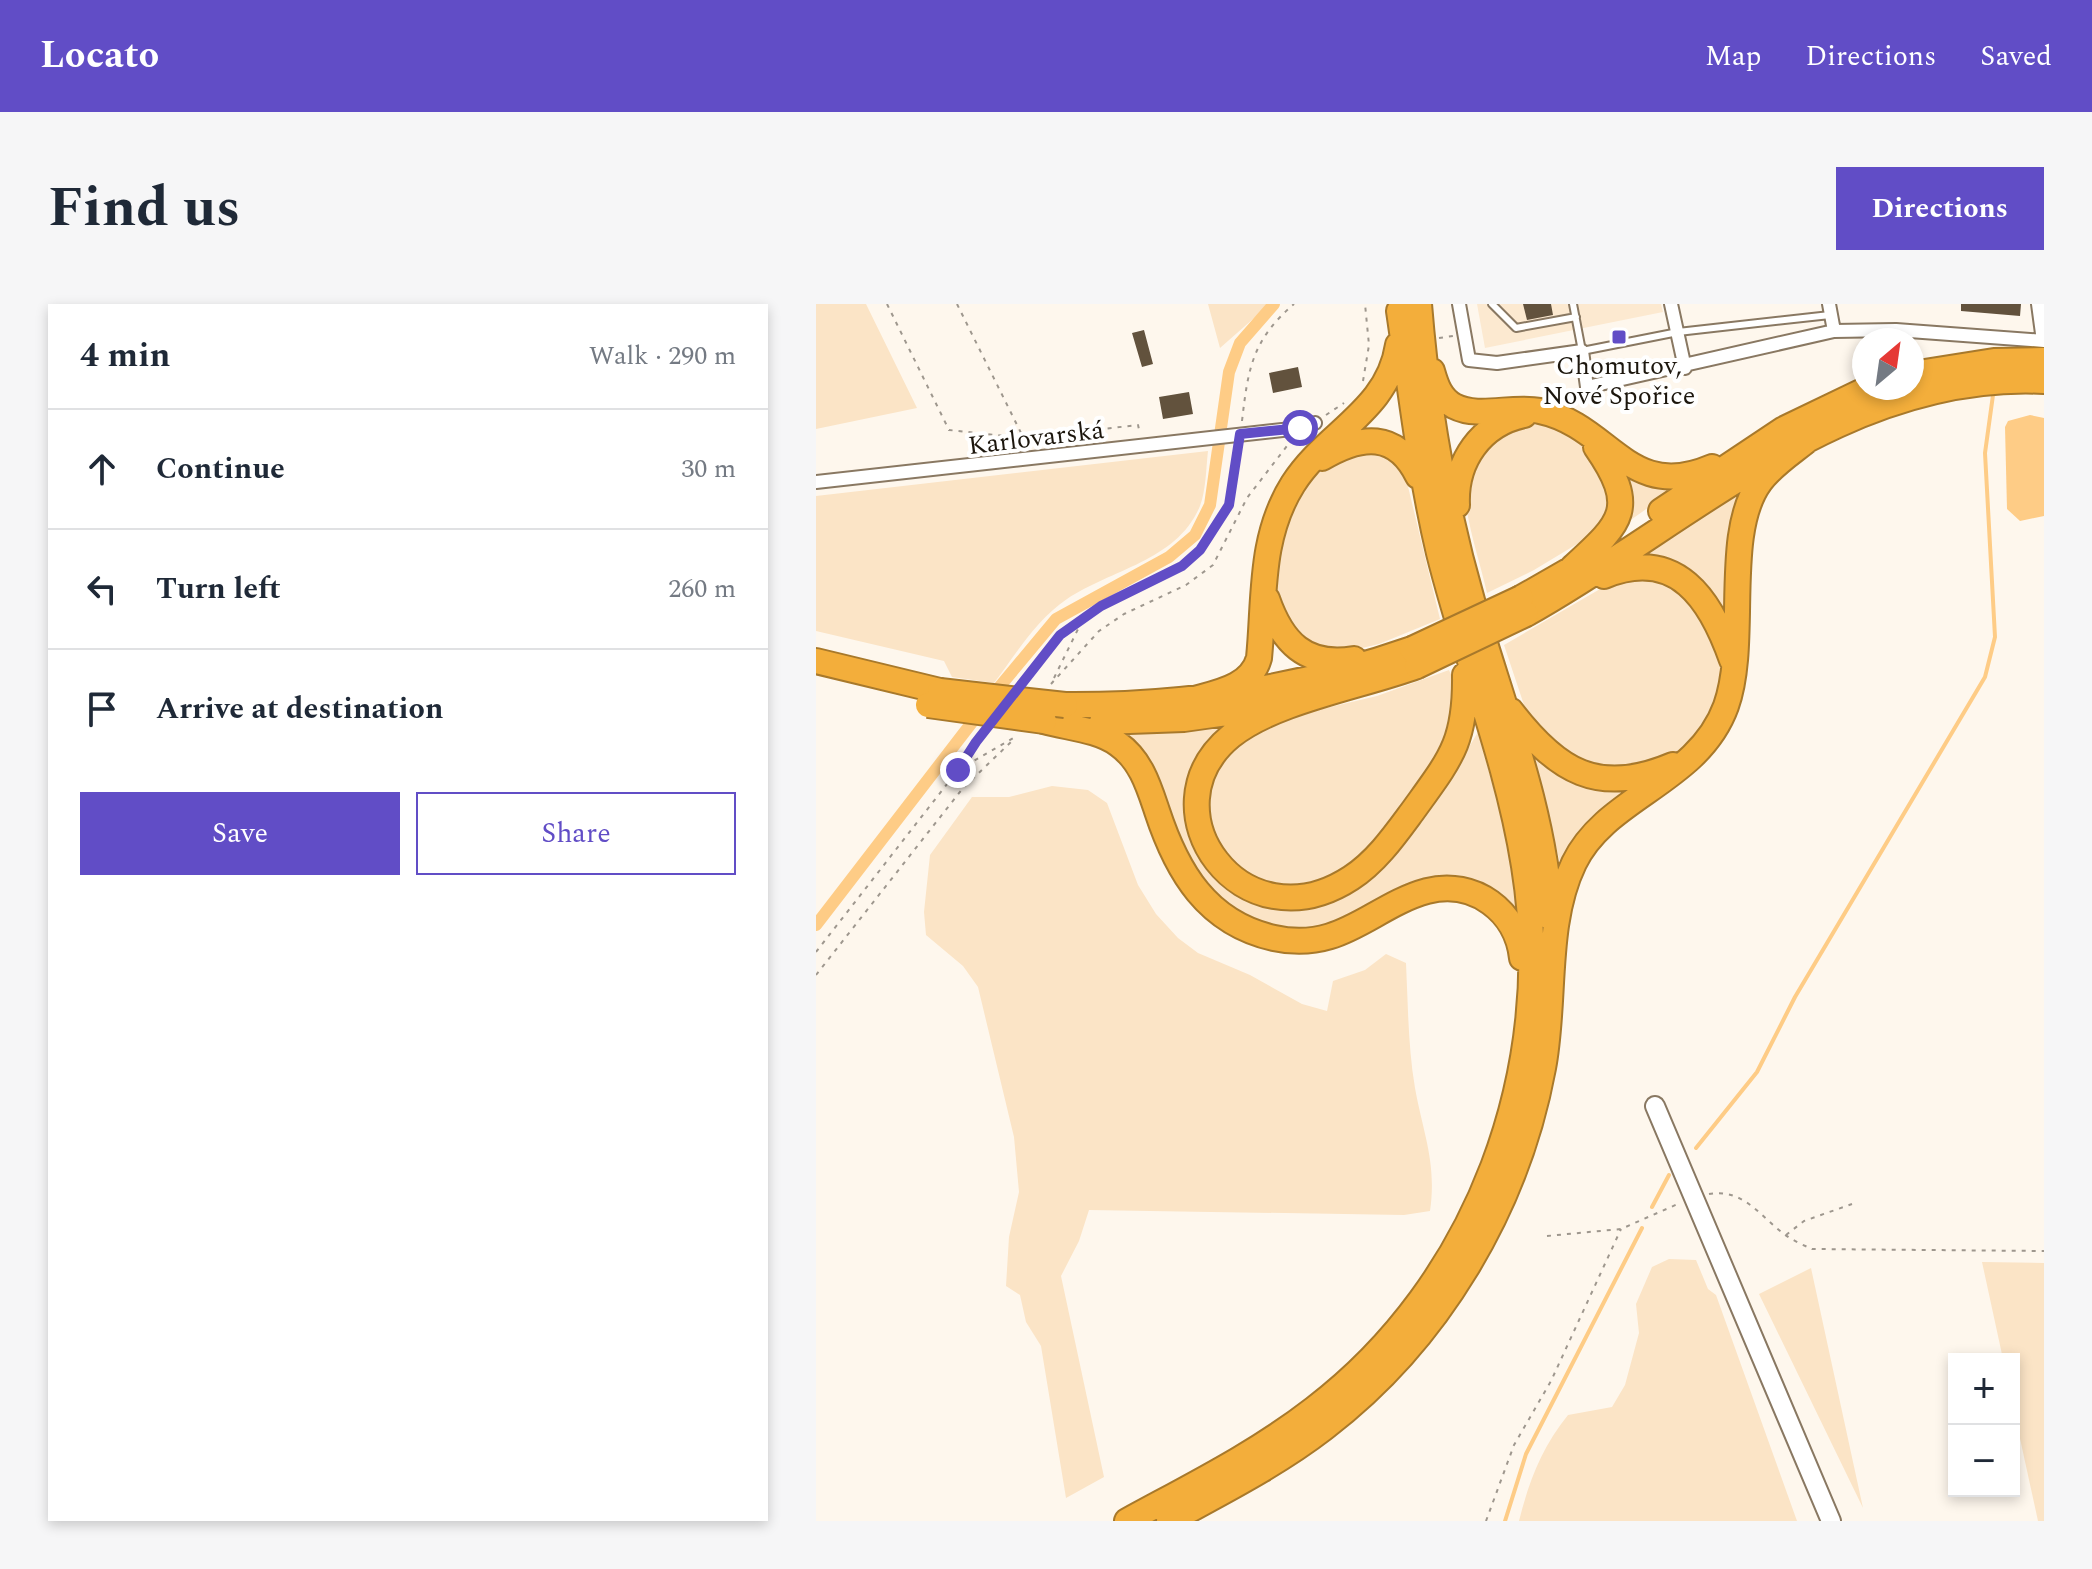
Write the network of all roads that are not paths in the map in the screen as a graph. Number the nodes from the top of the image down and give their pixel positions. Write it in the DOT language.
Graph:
graph roads {
  1 [pos="1459,304"];
  2 [pos="1492,304"];
  3 [pos="1573,304"];
  4 [pos="1671,304"];
  5 [pos="2038,304"];
  6 [pos="1405,306"];
  7 [pos="1830,309"];
  8 [pos="1576,317"];
  9 [pos="1834,331"];
  10 [pos="1678,332"];
  11 [pos="1430,338"];
  12 [pos="2044,341"];
  13 [pos="1582,351"];
  14 [pos="2044,360"];
  15 [pos="1685,368"];
  16 [pos="1924,372"];
  17 [pos="2044,381"];
  18 [pos="1852,395"];
  19 [pos="1563,419"];
  20 [pos="1315,423"];
  21 [pos="1810,438"];
  22 [pos="1750,450"];
  23 [pos="816,482"];
  24 [pos="1294,483"];
  25 [pos="1424,489"];
  26 [pos="1458,547"];
  27 [pos="1566,582"];
  28 [pos="1264,590"];
  29 [pos="1464,649"];
  30 [pos="1414,658"];
  31 [pos="816,661"];
  32 [pos="1734,665"];
  33 [pos="816,675"];
  34 [pos="934,698"];
  35 [pos="1501,698"];
  36 [pos="1314,699"];
  37 [pos="1185,702"];
  38 [pos="1054,718"];
  39 [pos="1694,757"];
  40 [pos="1552,972"];
  41 [pos="1529,1016"];
  42 [pos="1655,1106"];
  43 [pos="1127,1521"];
  44 [pos="1169,1521"];
  45 [pos="1831,1521"];
  1 -- 13 [label="street"];
  2 -- 8 [label="lane"];
  3 -- 8 [label="lane"];
  4 -- 10 [label="street"];
  5 -- 12 [label="street"];
  6 -- 11 [label="highway"];
  6 -- 24 [label="highway"];
  6 -- 25 [label="highway"];
  7 -- 9 [label="street"];
  7 -- 10 [label="lane"];
  8 -- 13 [label="lane"];
  9 -- 12 [label="street"];
  9 -- 15 [label="street"];
  10 -- 13 [label="lane"];
  10 -- 15 [label="street"];
  11 -- 19 [label="highway"];
  11 -- 26 [label="highway"];
  13 -- 15 [label="street"];
  14 -- 16 [label="highway"];
  17 -- 21 [label="highway"];
  18 -- 22 [label="highway"];
  19 -- 22 [label="highway"];
  19 -- 26 [label="highway"];
  19 -- 27 [label="highway"];
  20 -- 23 [label="street, Karlovarská"];
  21 -- 27 [label="highway"];
  21 -- 32 [label="highway"];
  22 -- 27 [label="highway"];
  24 -- 25 [label="highway"];
  24 -- 28 [label="highway"];
  25 -- 29 [label="highway"];
  26 -- 35 [label="highway"];
  27 -- 30 [label="highway, bridge"];
  27 -- 32 [label="highway"];
  28 -- 30 [label="highway"];
  28 -- 37 [label="highway"];
  29 -- 36 [label="highway"];
  29 -- 41 [label="highway"];
  30 -- 36 [label="highway"];
  30 -- 37 [label="highway"];
  31 -- 34 [label="highway"];
  32 -- 39 [label="highway"];
  33 -- 34 [label="highway"];
  34 -- 38 [label="highway, bridge"];
  35 -- 39 [label="highway"];
  35 -- 40 [label="highway"];
  36 -- 38 [label="highway"];
  37 -- 38 [label="highway"];
  38 -- 41 [label="highway"];
  39 -- 40 [label="highway"];
  40 -- 44 [label="highway"];
  41 -- 43 [label="highway"];
  42 -- 45 [label="street"];
}
